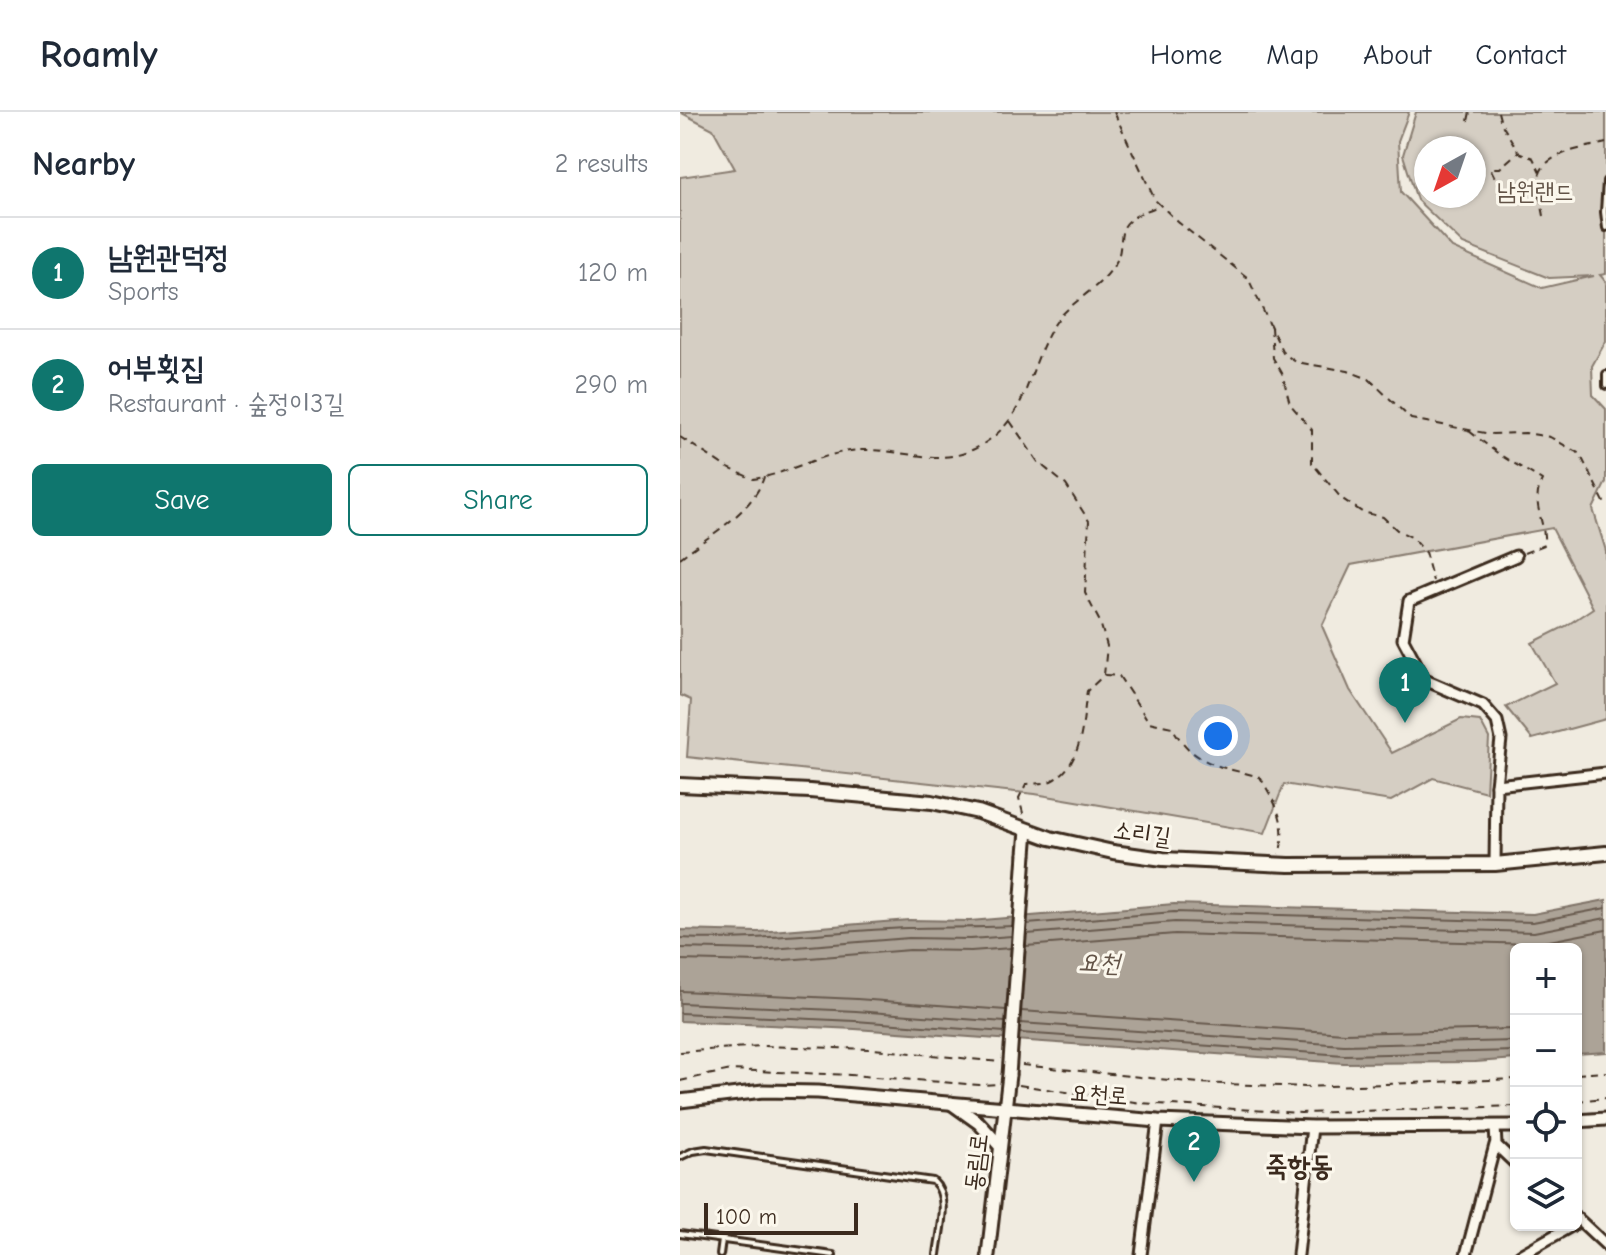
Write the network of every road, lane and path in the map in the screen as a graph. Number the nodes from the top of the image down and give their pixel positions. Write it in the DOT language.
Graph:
graph roads {
  1 [pos="1114,112"];
  2 [pos="1470,112"];
  3 [pos="1498,112"];
  4 [pos="1468,121"];
  5 [pos="1606,143"];
  6 [pos="1518,152"];
  7 [pos="1540,172"];
  8 [pos="1539,180"];
  9 [pos="1606,181"];
  10 [pos="1160,205"];
  11 [pos="1544,216"];
  12 [pos="1606,228"];
  13 [pos="1270,324"];
  14 [pos="1606,374"];
  15 [pos="1606,386"];
  16 [pos="1009,420"];
  17 [pos="1468,431"];
  18 [pos="680,437"];
  19 [pos="764,477"];
  20 [pos="1606,506"];
  21 [pos="1516,556"];
  22 [pos="680,558"];
  23 [pos="1435,590"];
  24 [pos="1104,675"];
  25 [pos="1606,773"];
  26 [pos="680,785"];
  27 [pos="1496,785"];
  28 [pos="1027,830"];
  29 [pos="1606,853"];
  30 [pos="1495,864"];
  31 [pos="1281,865"];
  32 [pos="680,1052"];
  33 [pos="1001,1062"];
  34 [pos="1606,1072"];
  35 [pos="1010,1074"];
  36 [pos="1582,1074"];
  37 [pos="1510,1079"];
  38 [pos="680,1081"];
  39 [pos="1606,1098"];
  40 [pos="1582,1100"];
  41 [pos="680,1101"];
  42 [pos="951,1103"];
  43 [pos="1510,1106"];
  44 [pos="1005,1109"];
  45 [pos="1606,1119"];
  46 [pos="1158,1121"];
  47 [pos="1582,1121"];
  48 [pos="1510,1126"];
  49 [pos="1312,1127"];
  50 [pos="1495,1127"];
  51 [pos="1495,1145"];
  52 [pos="1000,1146"];
  53 [pos="680,1157"];
  54 [pos="1510,1159"];
  55 [pos="1582,1227"];
  56 [pos="1561,1231"];
  57 [pos="680,1234"];
  58 [pos="722,1240"];
  59 [pos="1606,1245"];
  60 [pos="720,1255"];
  61 [pos="833,1255"];
  62 [pos="937,1255"];
  63 [pos="988,1255"];
  64 [pos="1141,1255"];
  65 [pos="1298,1255"];
  66 [pos="1466,1255"];
  67 [pos="1520,1255"];
  1 -- 10 [label="path"];
  2 -- 4 [label="path"];
  3 -- 6 [label="path"];
  5 -- 7 [label="path"];
  6 -- 7 [label="path"];
  6 -- 8 [label="path"];
  7 -- 8 [label="path"];
  8 -- 11 [label="path"];
  9 -- 12 [label="lane"];
  10 -- 13 [label="path"];
  10 -- 16 [label="path"];
  13 -- 17 [label="path"];
  13 -- 23 [label="path"];
  14 -- 15 [label="lane"];
  16 -- 19 [label="path"];
  16 -- 24 [label="path"];
  17 -- 20 [label="path"];
  17 -- 21 [label="path"];
  18 -- 19 [label="path"];
  19 -- 22 [label="path"];
  21 -- 23 [label="street"];
  23 -- 27 [label="street"];
  24 -- 28 [label="path"];
  24 -- 31 [label="path"];
  25 -- 27 [label="street"];
  26 -- 28 [label="main road, 소리길"];
  27 -- 30 [label="street"];
  28 -- 31 [label="main road, 소리길"];
  28 -- 35 [label="street, 동림로, bridge"];
  29 -- 30 [label="main road, 소리길"];
  30 -- 31 [label="main road, 소리길"];
  32 -- 33 [label="path"];
  34 -- 36 [label="path"];
  35 -- 37 [label="path"];
  35 -- 38 [label="path"];
  35 -- 43 [label="path"];
  35 -- 44 [label="street, 동림로"];
  39 -- 40 [label="path"];
  41 -- 42 [label="street, 요천로"];
  42 -- 44 [label="street, 요천로"];
  42 -- 52 [label="street"];
  44 -- 46 [label="street, 요천로"];
  44 -- 52 [label="street, 동림로"];
  45 -- 47 [label="street"];
  46 -- 49 [label="street, 요천로"];
  46 -- 64 [label="street"];
  48 -- 50 [label="street, 요천로"];
  49 -- 50 [label="street, 요천로"];
  49 -- 65 [label="street"];
  50 -- 51 [label="street"];
  51 -- 54 [label="street"];
  51 -- 66 [label="street"];
  52 -- 63 [label="street, 동림로"];
  53 -- 62 [label="lane"];
  55 -- 59 [label="street"];
  56 -- 67 [label="street"];
  57 -- 58 [label="lane"];
  58 -- 60 [label="lane"];
  58 -- 61 [label="lane"];
}
